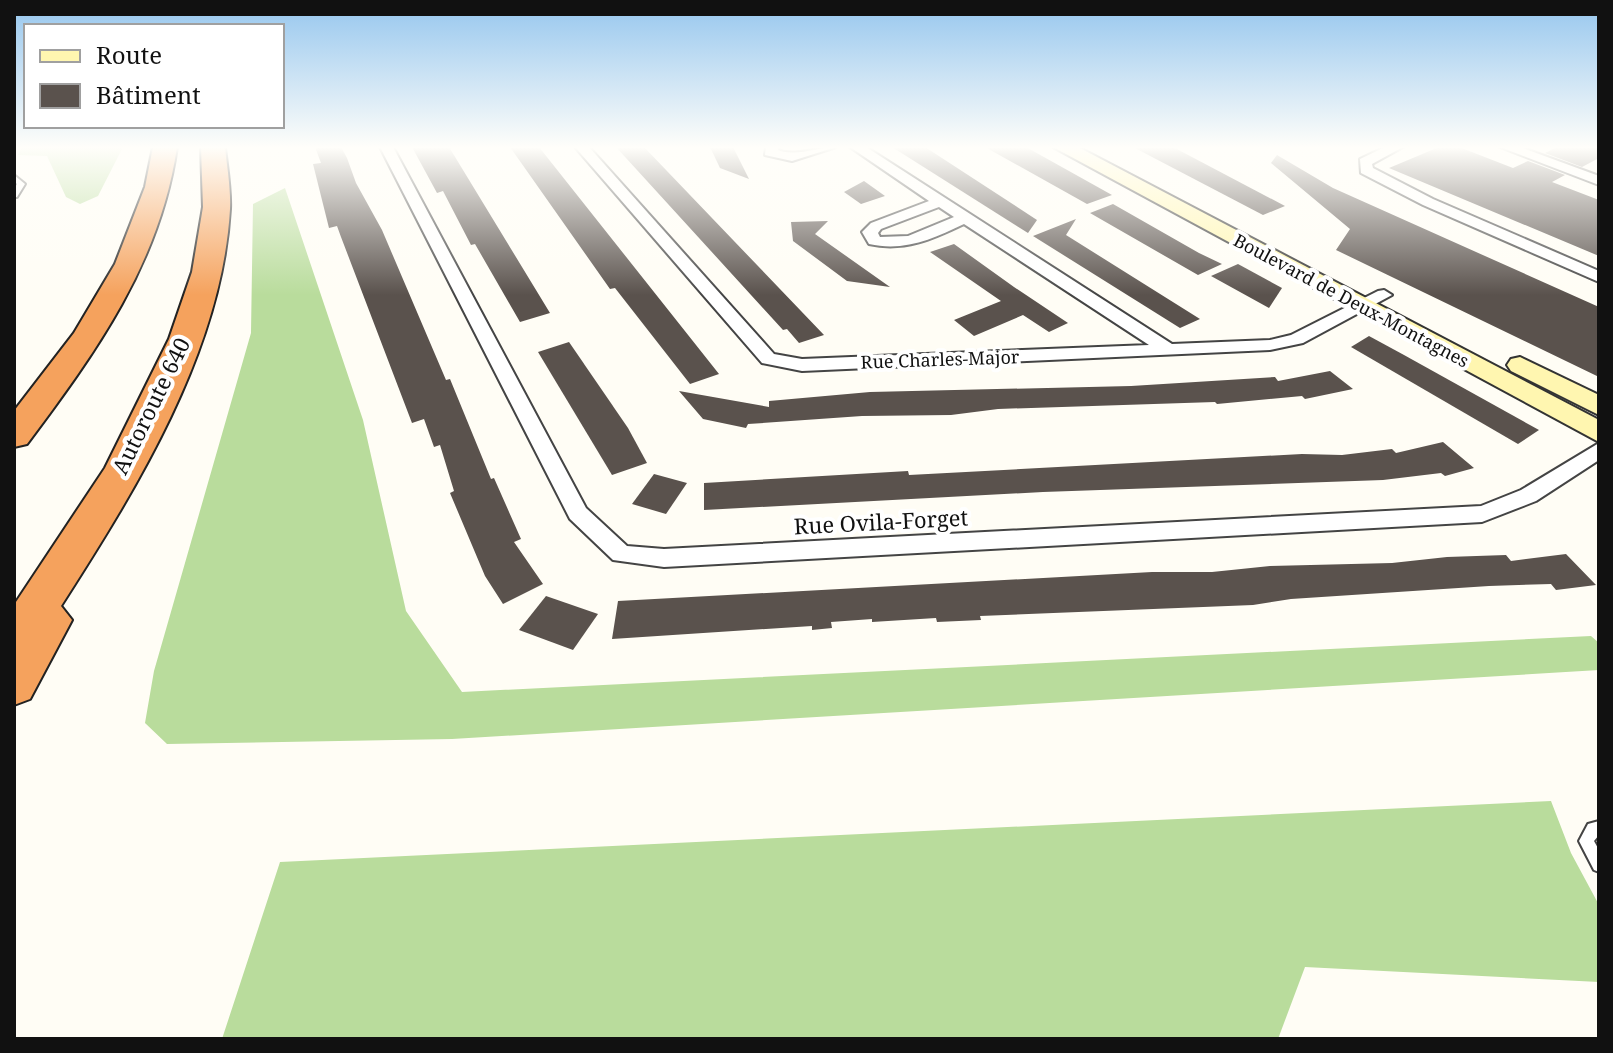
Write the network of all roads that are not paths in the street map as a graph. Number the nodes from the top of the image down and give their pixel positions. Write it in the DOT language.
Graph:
graph roads {
  1 [pos="154,196"];
  2 [pos="216,196"];
  3 [pos="412,196"];
  4 [pos="624,196"];
  5 [pos="931,196"];
  6 [pos="1163,196"];
  7 [pos="1184,196"];
  8 [pos="1417,196"];
  9 [pos="940,202"];
  10 [pos="965,218"];
  11 [pos="1599,277"];
  12 [pos="1373,301"];
  13 [pos="1171,351"];
  14 [pos="1599,406"];
  15 [pos="1599,432"];
  16 [pos="14,435"];
  17 [pos="1599,450"];
  18 [pos="117,478"];
  19 [pos="14,640"];
  20 [pos="14,685"];
  21 [pos="1599,828"];
  22 [pos="1599,865"];
  1 -- 16 [label="highway"];
  2 -- 18 [label="highway, Autoroute 640"];
  3 -- 17 [label="street, Rue Ovila-Forget"];
  4 -- 13 [label="street, Rue Charles-Major"];
  5 -- 9 [label="street"];
  6 -- 12 [label="street, Boulevard de Deux-Montagnes"];
  7 -- 12 [label="street, Boulevard de Deux-Montagnes"];
  8 -- 11 [label="street"];
  9 -- 10 [label="street"];
  9 -- 10 [label="street"];
  10 -- 13 [label="street"];
  12 -- 13 [label="street, Rue Charles-Major"];
  12 -- 14 [label="street, Boulevard de Deux-Montagnes"];
  12 -- 15 [label="street, Boulevard de Deux-Montagnes"];
  18 -- 19 [label="highway, Autoroute 640"];
  18 -- 20 [label="highway"];
  21 -- 22 [label="lane"];
}
